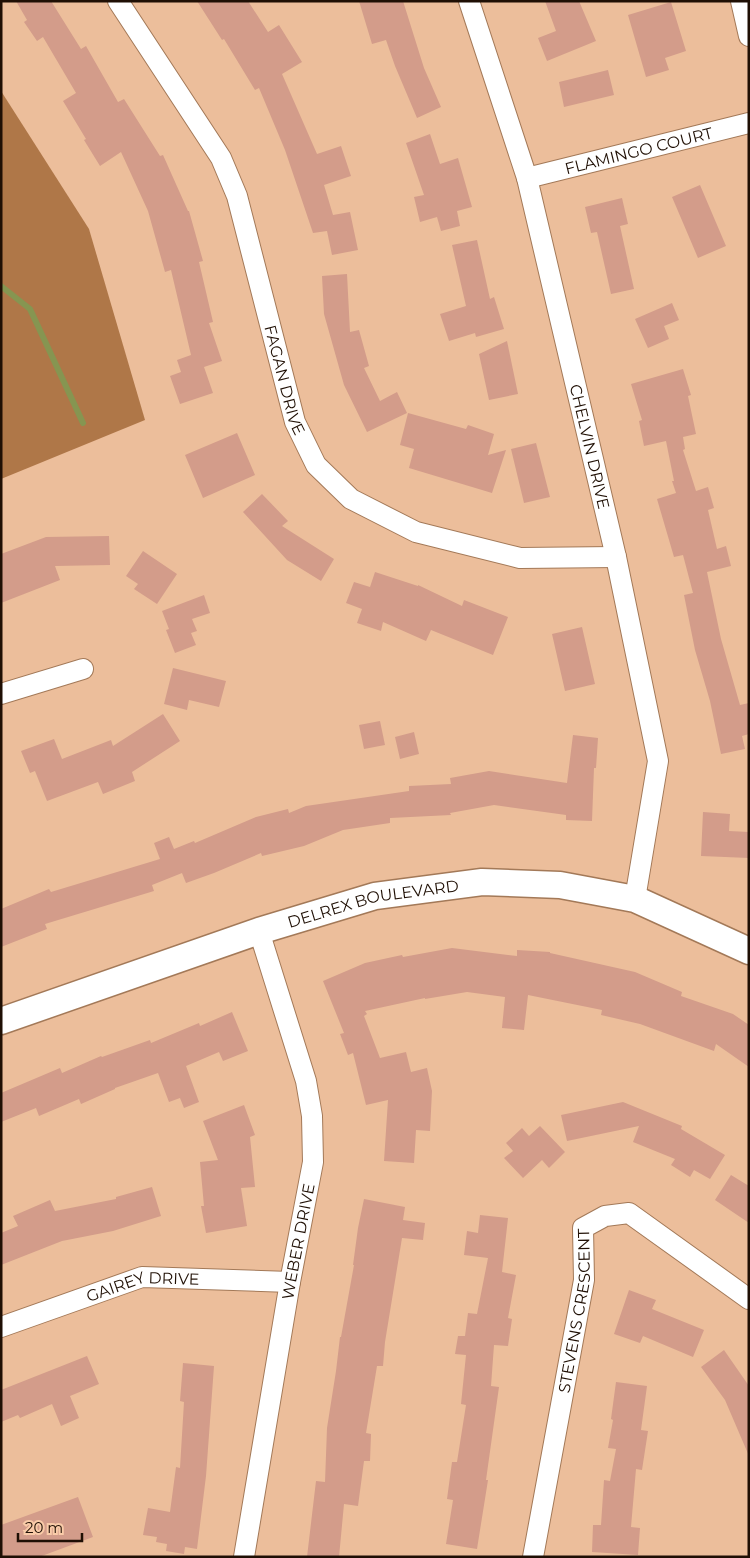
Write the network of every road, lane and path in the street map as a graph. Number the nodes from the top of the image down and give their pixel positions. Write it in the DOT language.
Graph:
graph roads {
  1 [pos="118,1"];
  2 [pos="469,1"];
  3 [pos="742,1"];
  4 [pos="749,36"];
  5 [pos="749,123"];
  6 [pos="527,178"];
  7 [pos="616,557"];
  8 [pos="83,669"];
  9 [pos="1,694"];
  10 [pos="635,899"];
  11 [pos="259,932"];
  12 [pos="749,951"];
  13 [pos="1,1022"];
  14 [pos="290,1282"];
  15 [pos="749,1299"];
  16 [pos="1,1327"];
  17 [pos="244,1557"];
  18 [pos="533,1557"];
  1 -- 7 [label="street, FAGAN DRIVE"];
  2 -- 6 [label="street, CHELVIN DRIVE"];
  3 -- 4 [label="street"];
  5 -- 6 [label="street, FLAMINGO COURT"];
  6 -- 7 [label="street, CHELVIN DRIVE"];
  7 -- 10 [label="street, CHELVIN DRIVE"];
  8 -- 9 [label="street"];
  10 -- 11 [label="street, DELREX BOULEVARD"];
  10 -- 12 [label="street, DELREX BOULEVARD"];
  11 -- 13 [label="street, DELREX BOULEVARD"];
  11 -- 14 [label="street, WEBER DRIVE"];
  14 -- 16 [label="street, GAIREY DRIVE"];
  14 -- 17 [label="street, WEBER DRIVE"];
  15 -- 18 [label="street, STEVENS CRESCENT"];
}
